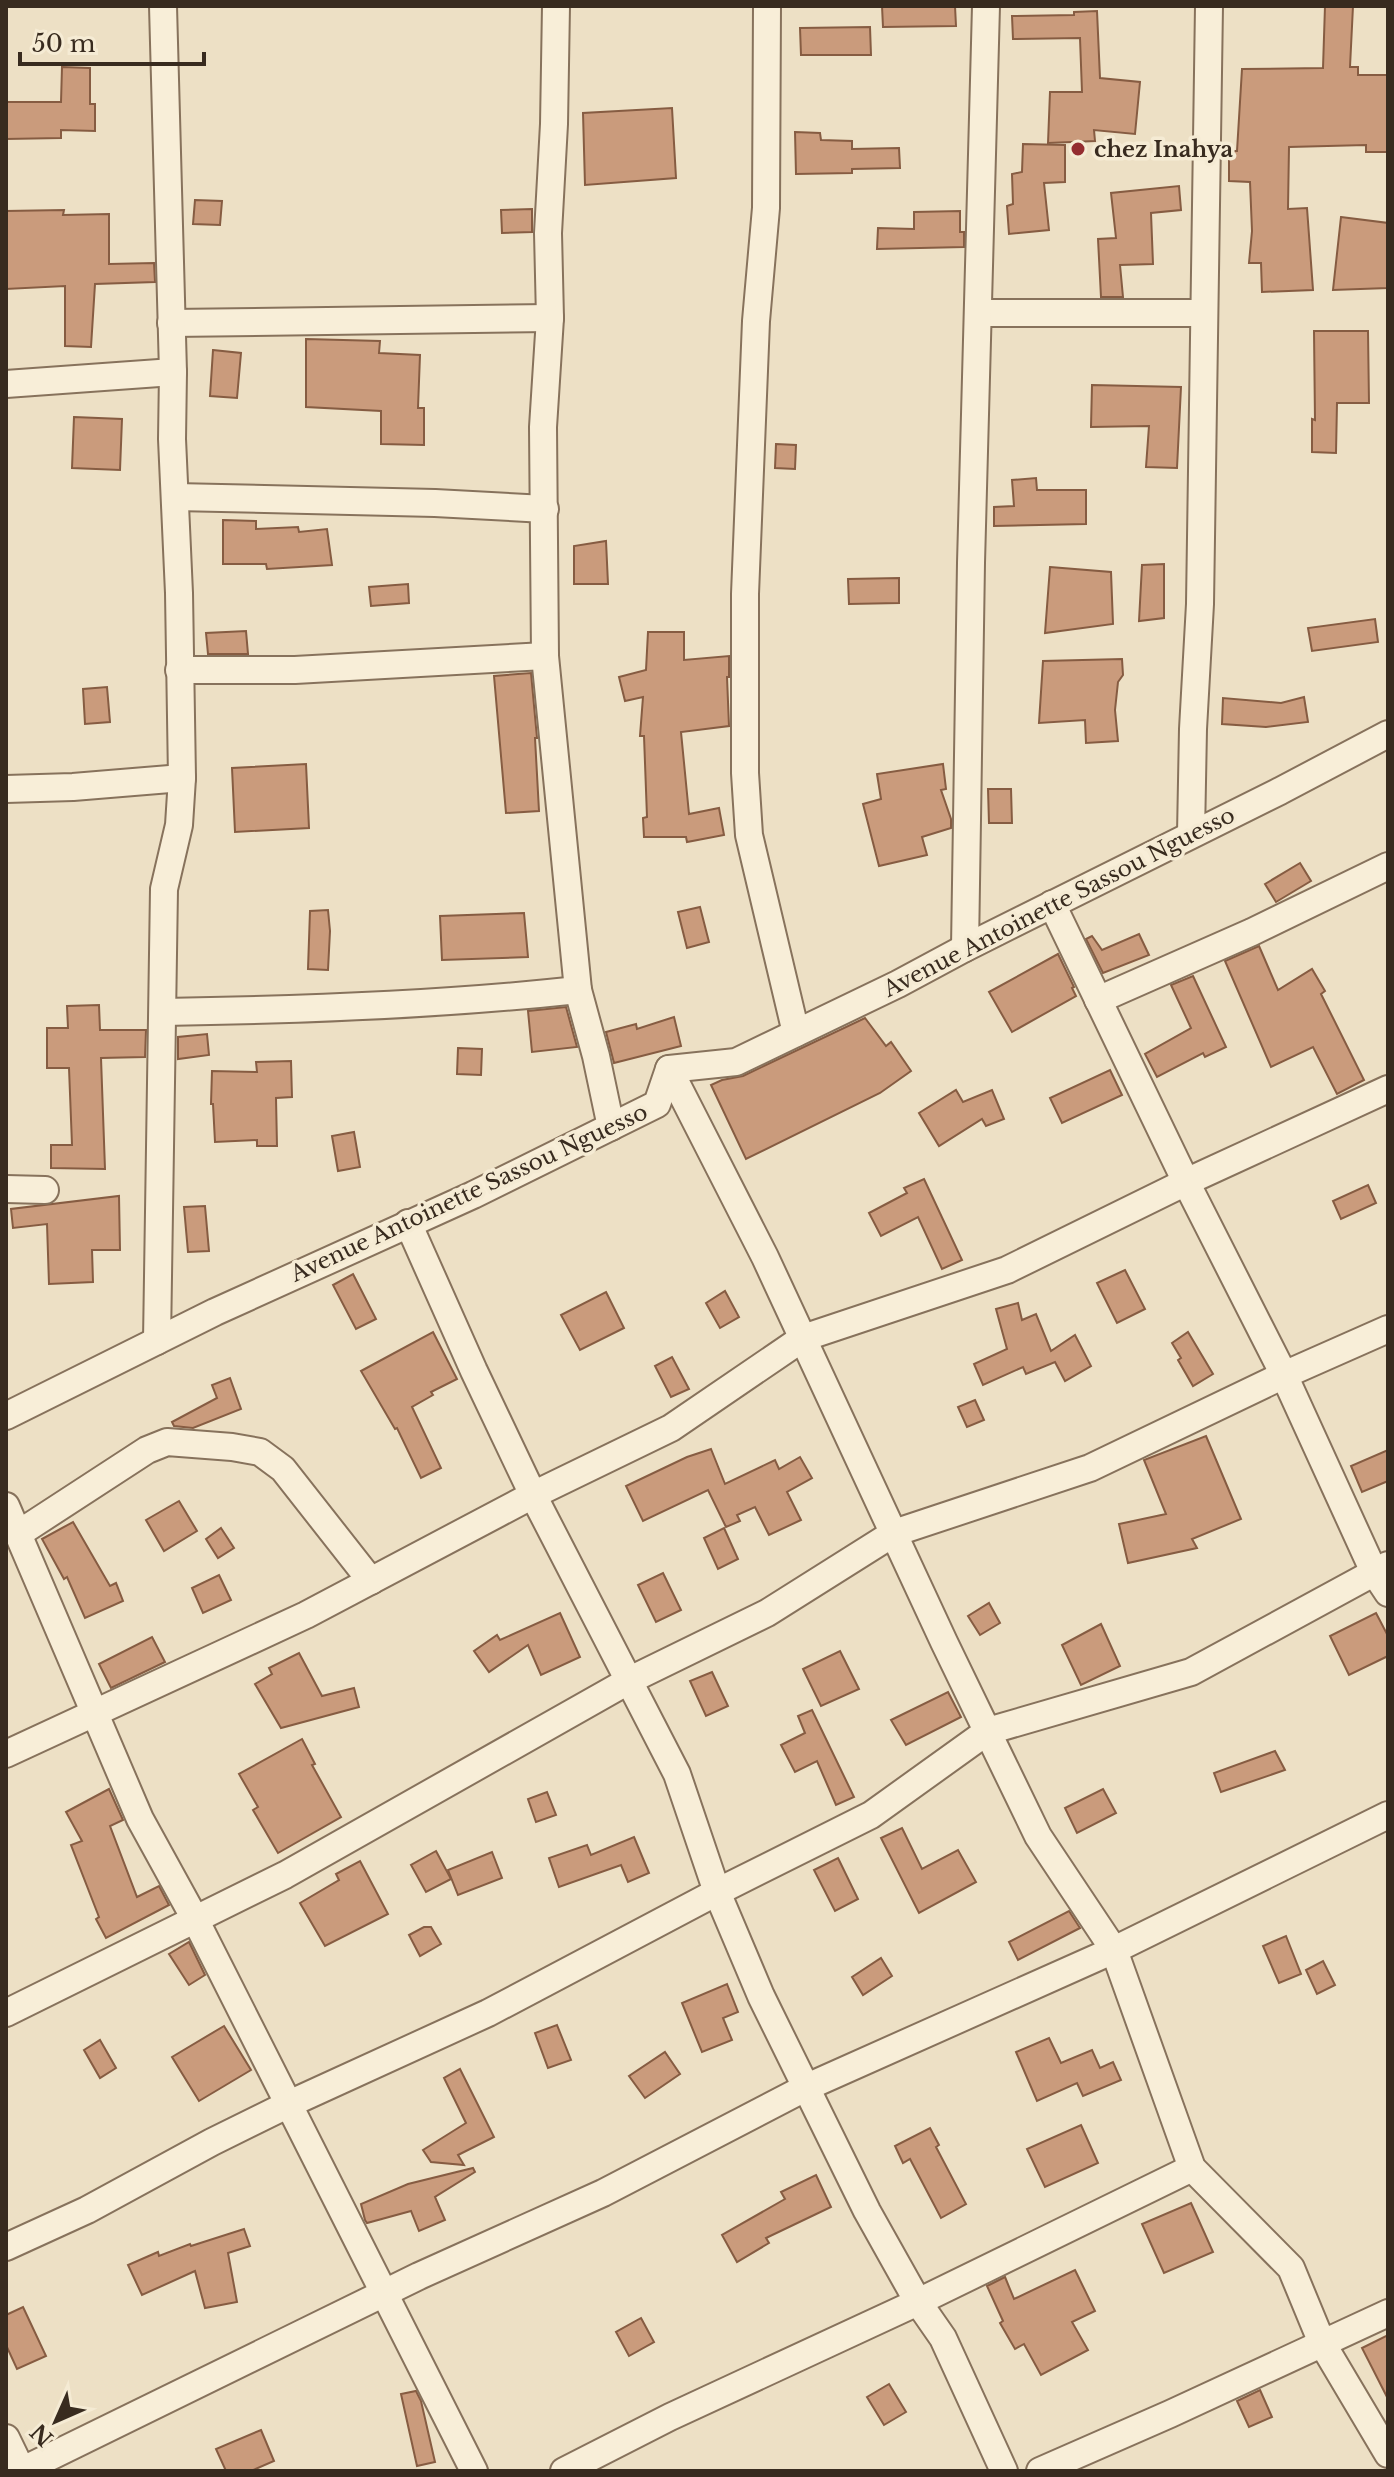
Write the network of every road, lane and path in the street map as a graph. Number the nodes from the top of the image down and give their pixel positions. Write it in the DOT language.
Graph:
graph roads {
  1 [pos="163,6"];
  2 [pos="556,6"];
  3 [pos="767,6"];
  4 [pos="986,6"];
  5 [pos="1209,6"];
  6 [pos="978,313"];
  7 [pos="1204,313"];
  8 [pos="550,318"];
  9 [pos="171,323"];
  10 [pos="173,372"];
  11 [pos="6,384"];
  12 [pos="175,497"];
  13 [pos="545,509"];
  14 [pos="545,656"];
  15 [pos="179,670"];
  16 [pos="1388,734"];
  17 [pos="182,778"];
  18 [pos="6,789"];
  19 [pos="1191,834"];
  20 [pos="1388,866"];
  21 [pos="1052,904"];
  22 [pos="965,948"];
  23 [pos="578,990"];
  24 [pos="1098,1000"];
  25 [pos="164,1012"];
  26 [pos="796,1033"];
  27 [pos="669,1069"];
  28 [pos="1388,1089"];
  29 [pos="611,1127"];
  30 [pos="1186,1182"];
  31 [pos="6,1189"];
  32 [pos="45,1190"];
  33 [pos="408,1223"];
  34 [pos="1388,1329"];
  35 [pos="803,1338"];
  36 [pos="157,1341"];
  37 [pos="1284,1375"];
  38 [pos="6,1416"];
  39 [pos="533,1495"];
  40 [pos="6,1506"];
  41 [pos="894,1533"];
  42 [pos="18,1534"];
  43 [pos="1383,1577"];
  44 [pos="371,1581"];
  45 [pos="630,1680"];
  46 [pos="93,1712"];
  47 [pos="988,1731"];
  48 [pos="6,1754"];
  49 [pos="1388,1815"];
  50 [pos="717,1892"];
  51 [pos="195,1919"];
  52 [pos="1114,1950"];
  53 [pos="6,2013"];
  54 [pos="807,2087"];
  55 [pos="289,2104"];
  56 [pos="1192,2168"];
  57 [pos="6,2247"];
  58 [pos="382,2294"];
  59 [pos="918,2302"];
  60 [pos="1388,2313"];
  61 [pos="1322,2343"];
  62 [pos="6,2438"];
  63 [pos="1388,2454"];
  64 [pos="22,2471"];
  65 [pos="474,2471"];
  66 [pos="564,2471"];
  67 [pos="1004,2471"];
  68 [pos="1040,2471"];
  1 -- 9 [label="street"];
  2 -- 8 [label="street"];
  3 -- 26 [label="street"];
  4 -- 6 [label="street"];
  5 -- 7 [label="street"];
  6 -- 7 [label="street"];
  6 -- 22 [label="street"];
  7 -- 19 [label="street"];
  8 -- 9 [label="street"];
  8 -- 13 [label="street"];
  9 -- 10 [label="street"];
  10 -- 11 [label="street"];
  10 -- 12 [label="street"];
  12 -- 13 [label="street"];
  12 -- 15 [label="street"];
  13 -- 14 [label="street"];
  14 -- 15 [label="street"];
  14 -- 23 [label="street"];
  15 -- 17 [label="street"];
  16 -- 19 [label="street, Avenue Antoinette Sassou Nguesso"];
  17 -- 18 [label="street"];
  17 -- 25 [label="street"];
  19 -- 21 [label="street, Avenue Antoinette Sassou Nguesso"];
  20 -- 24 [label="street"];
  21 -- 22 [label="street, Avenue Antoinette Sassou Nguesso"];
  21 -- 24 [label="street"];
  22 -- 26 [label="street, Avenue Antoinette Sassou Nguesso"];
  23 -- 25 [label="street"];
  23 -- 29 [label="street"];
  24 -- 30 [label="street"];
  25 -- 36 [label="street"];
  26 -- 27 [label="street, Avenue Antoinette Sassou Nguesso"];
  27 -- 29 [label="street, Avenue Antoinette Sassou Nguesso"];
  27 -- 35 [label="street"];
  28 -- 30 [label="street"];
  29 -- 33 [label="street, Avenue Antoinette Sassou Nguesso"];
  30 -- 35 [label="street"];
  30 -- 37 [label="street"];
  31 -- 32 [label="street"];
  33 -- 36 [label="street, Avenue Antoinette Sassou Nguesso"];
  33 -- 39 [label="street"];
  34 -- 37 [label="street"];
  35 -- 39 [label="street"];
  35 -- 41 [label="street"];
  36 -- 38 [label="street, Avenue Antoinette Sassou Nguesso"];
  37 -- 41 [label="street"];
  37 -- 43 [label="street"];
  39 -- 44 [label="street"];
  39 -- 45 [label="street"];
  40 -- 42 [label="street"];
  41 -- 45 [label="street"];
  41 -- 47 [label="street"];
  42 -- 44 [label="street"];
  42 -- 46 [label="street"];
  43 -- 47 [label="street"];
  44 -- 46 [label="street"];
  45 -- 50 [label="street"];
  45 -- 51 [label="street"];
  46 -- 48 [label="street"];
  46 -- 51 [label="street"];
  47 -- 50 [label="street"];
  47 -- 52 [label="street"];
  49 -- 52 [label="street"];
  50 -- 54 [label="street"];
  50 -- 55 [label="street"];
  51 -- 53 [label="street"];
  51 -- 55 [label="street"];
  52 -- 54 [label="street"];
  52 -- 56 [label="street"];
  54 -- 58 [label="street"];
  54 -- 59 [label="street"];
  55 -- 57 [label="street"];
  55 -- 58 [label="street"];
  56 -- 59 [label="street"];
  56 -- 61 [label="street"];
  58 -- 64 [label="street"];
  58 -- 65 [label="street"];
  59 -- 66 [label="street"];
  59 -- 67 [label="street"];
  60 -- 61 [label="street"];
  61 -- 63 [label="street"];
  61 -- 68 [label="street"];
  62 -- 64 [label="street"];
}
